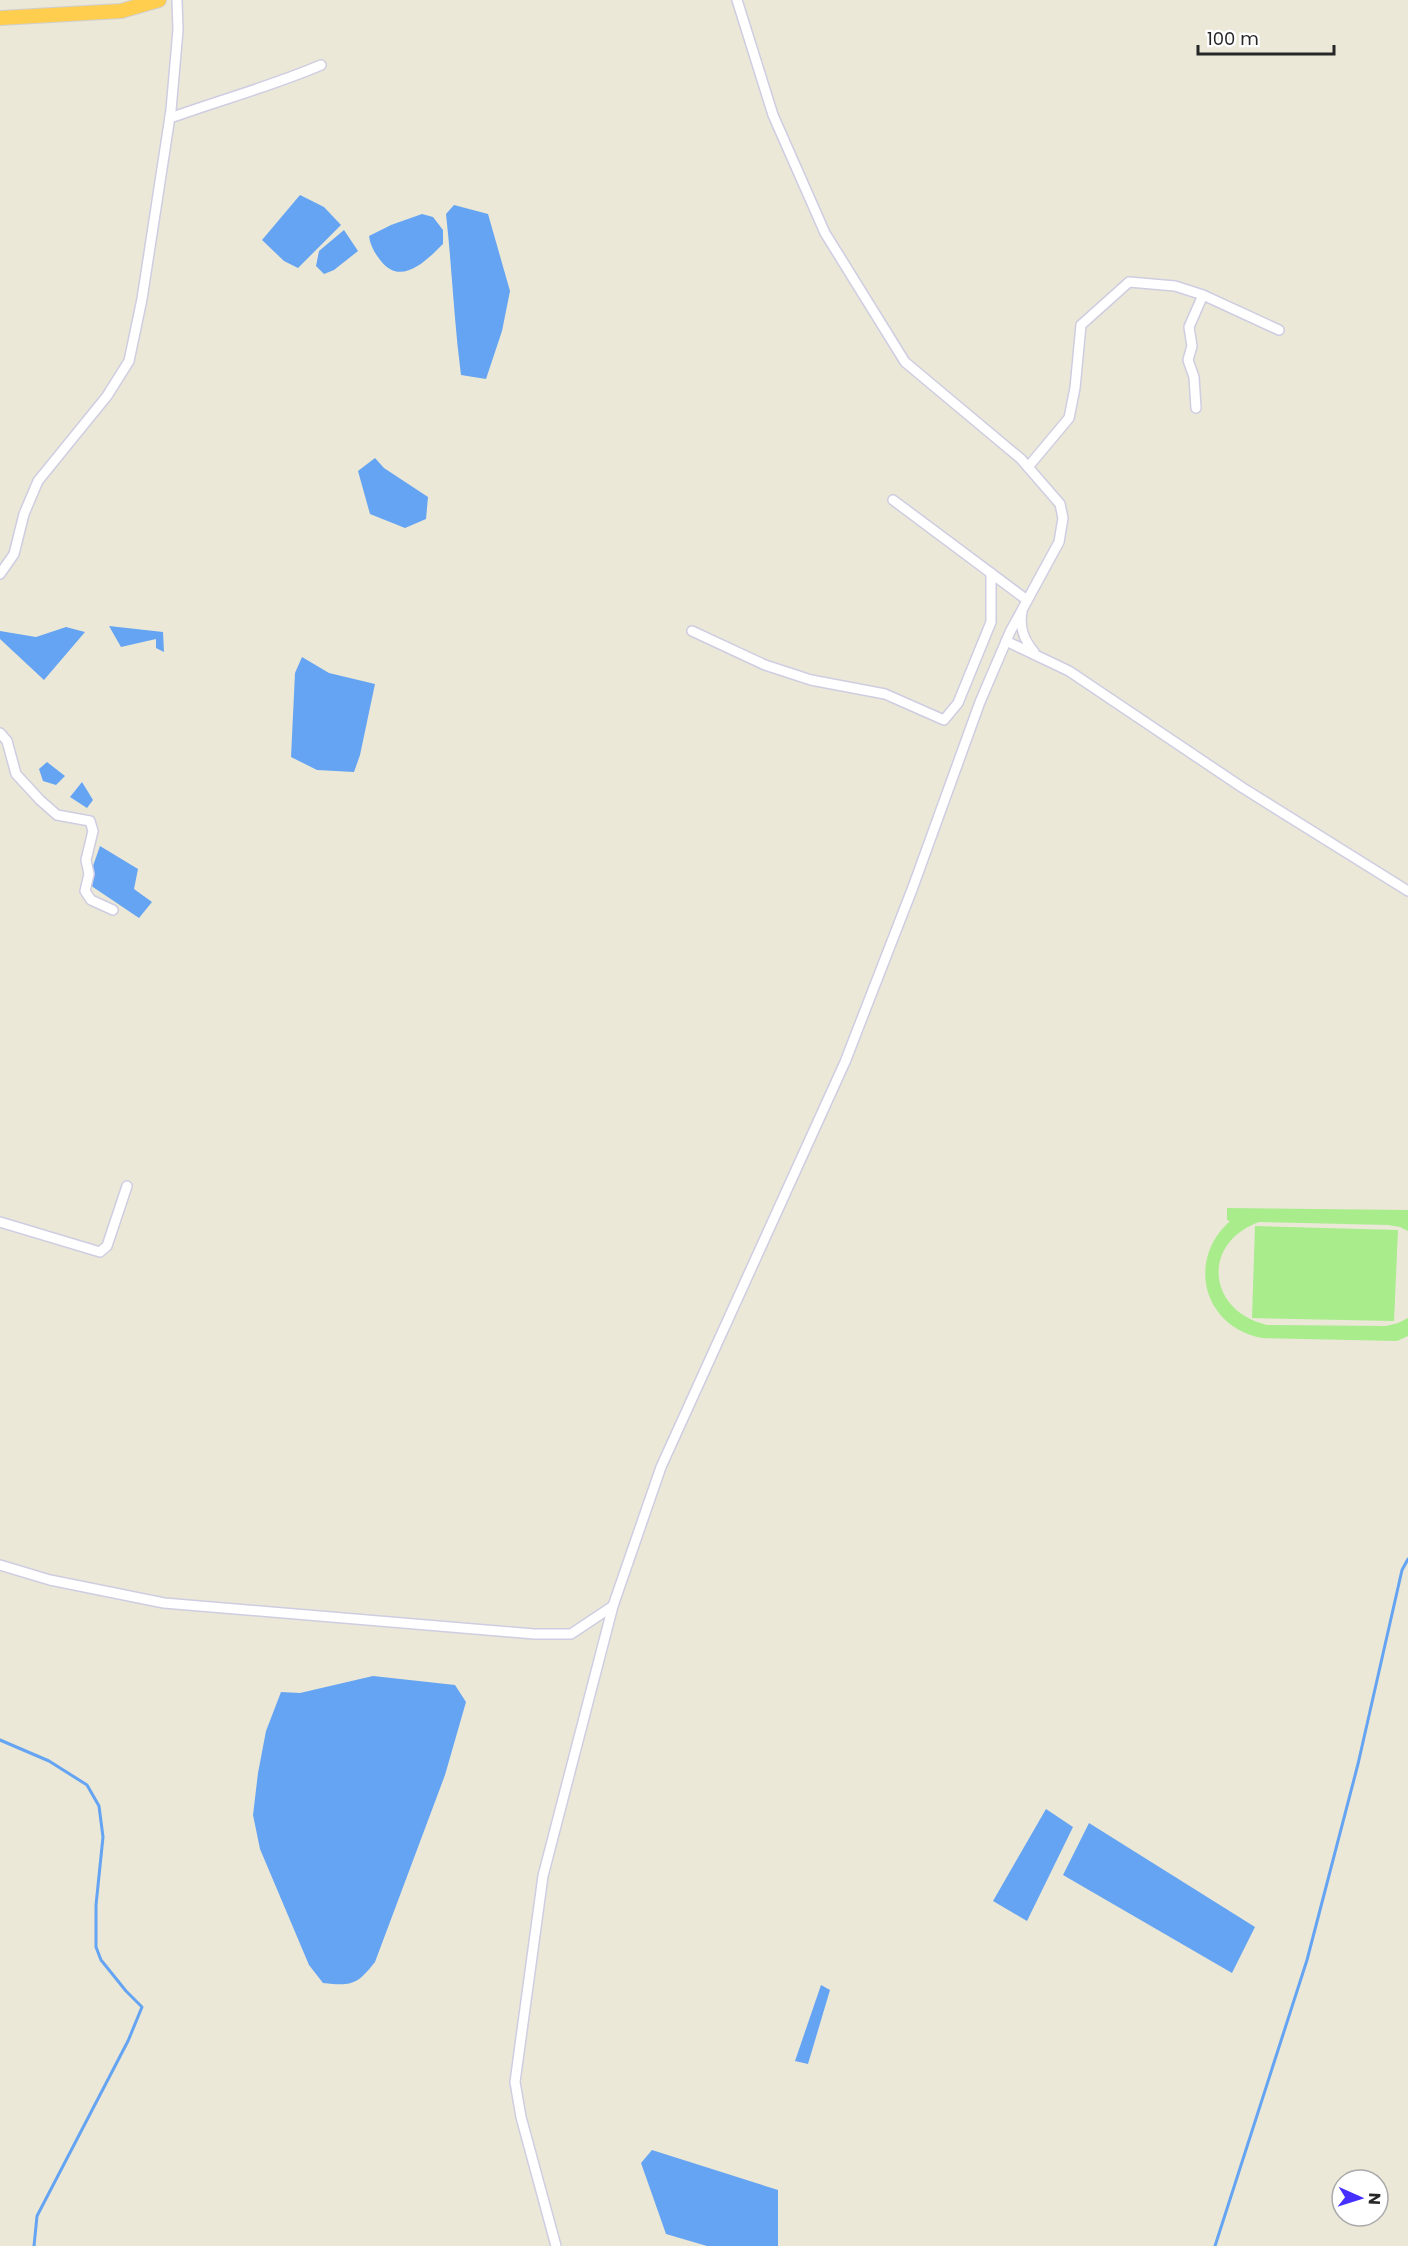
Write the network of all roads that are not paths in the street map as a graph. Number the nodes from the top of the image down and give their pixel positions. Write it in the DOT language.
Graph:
graph roads {
  1 [pos="159,0"];
  2 [pos="177,0"];
  3 [pos="737,0"];
  4 [pos="0,18"];
  5 [pos="321,65"];
  6 [pos="170,118"];
  7 [pos="1203,295"];
  8 [pos="1279,330"];
  9 [pos="1196,408"];
  10 [pos="1028,467"];
  11 [pos="893,500"];
  12 [pos="991,573"];
  13 [pos="0,574"];
  14 [pos="1025,604"];
  15 [pos="692,631"];
  16 [pos="1006,641"];
  17 [pos="1042,658"];
  18 [pos="0,733"];
  19 [pos="1408,891"];
  20 [pos="113,910"];
  21 [pos="127,1186"];
  22 [pos="0,1222"];
  23 [pos="0,1565"];
  24 [pos="613,1606"];
  25 [pos="556,2246"];
  1 -- 4 [label="highway"];
  2 -- 6 [label="street"];
  3 -- 10 [label="street"];
  5 -- 6 [label="street"];
  6 -- 13 [label="street"];
  7 -- 8 [label="street"];
  7 -- 9 [label="street"];
  7 -- 10 [label="street"];
  10 -- 14 [label="street"];
  11 -- 12 [label="street"];
  12 -- 14 [label="street"];
  12 -- 15 [label="street"];
  14 -- 16 [label="street"];
  14 -- 17 [label="street"];
  16 -- 17 [label="street"];
  16 -- 24 [label="street"];
  17 -- 19 [label="street"];
  18 -- 20 [label="street"];
  21 -- 22 [label="street"];
  23 -- 24 [label="street"];
  24 -- 25 [label="street"];
}
